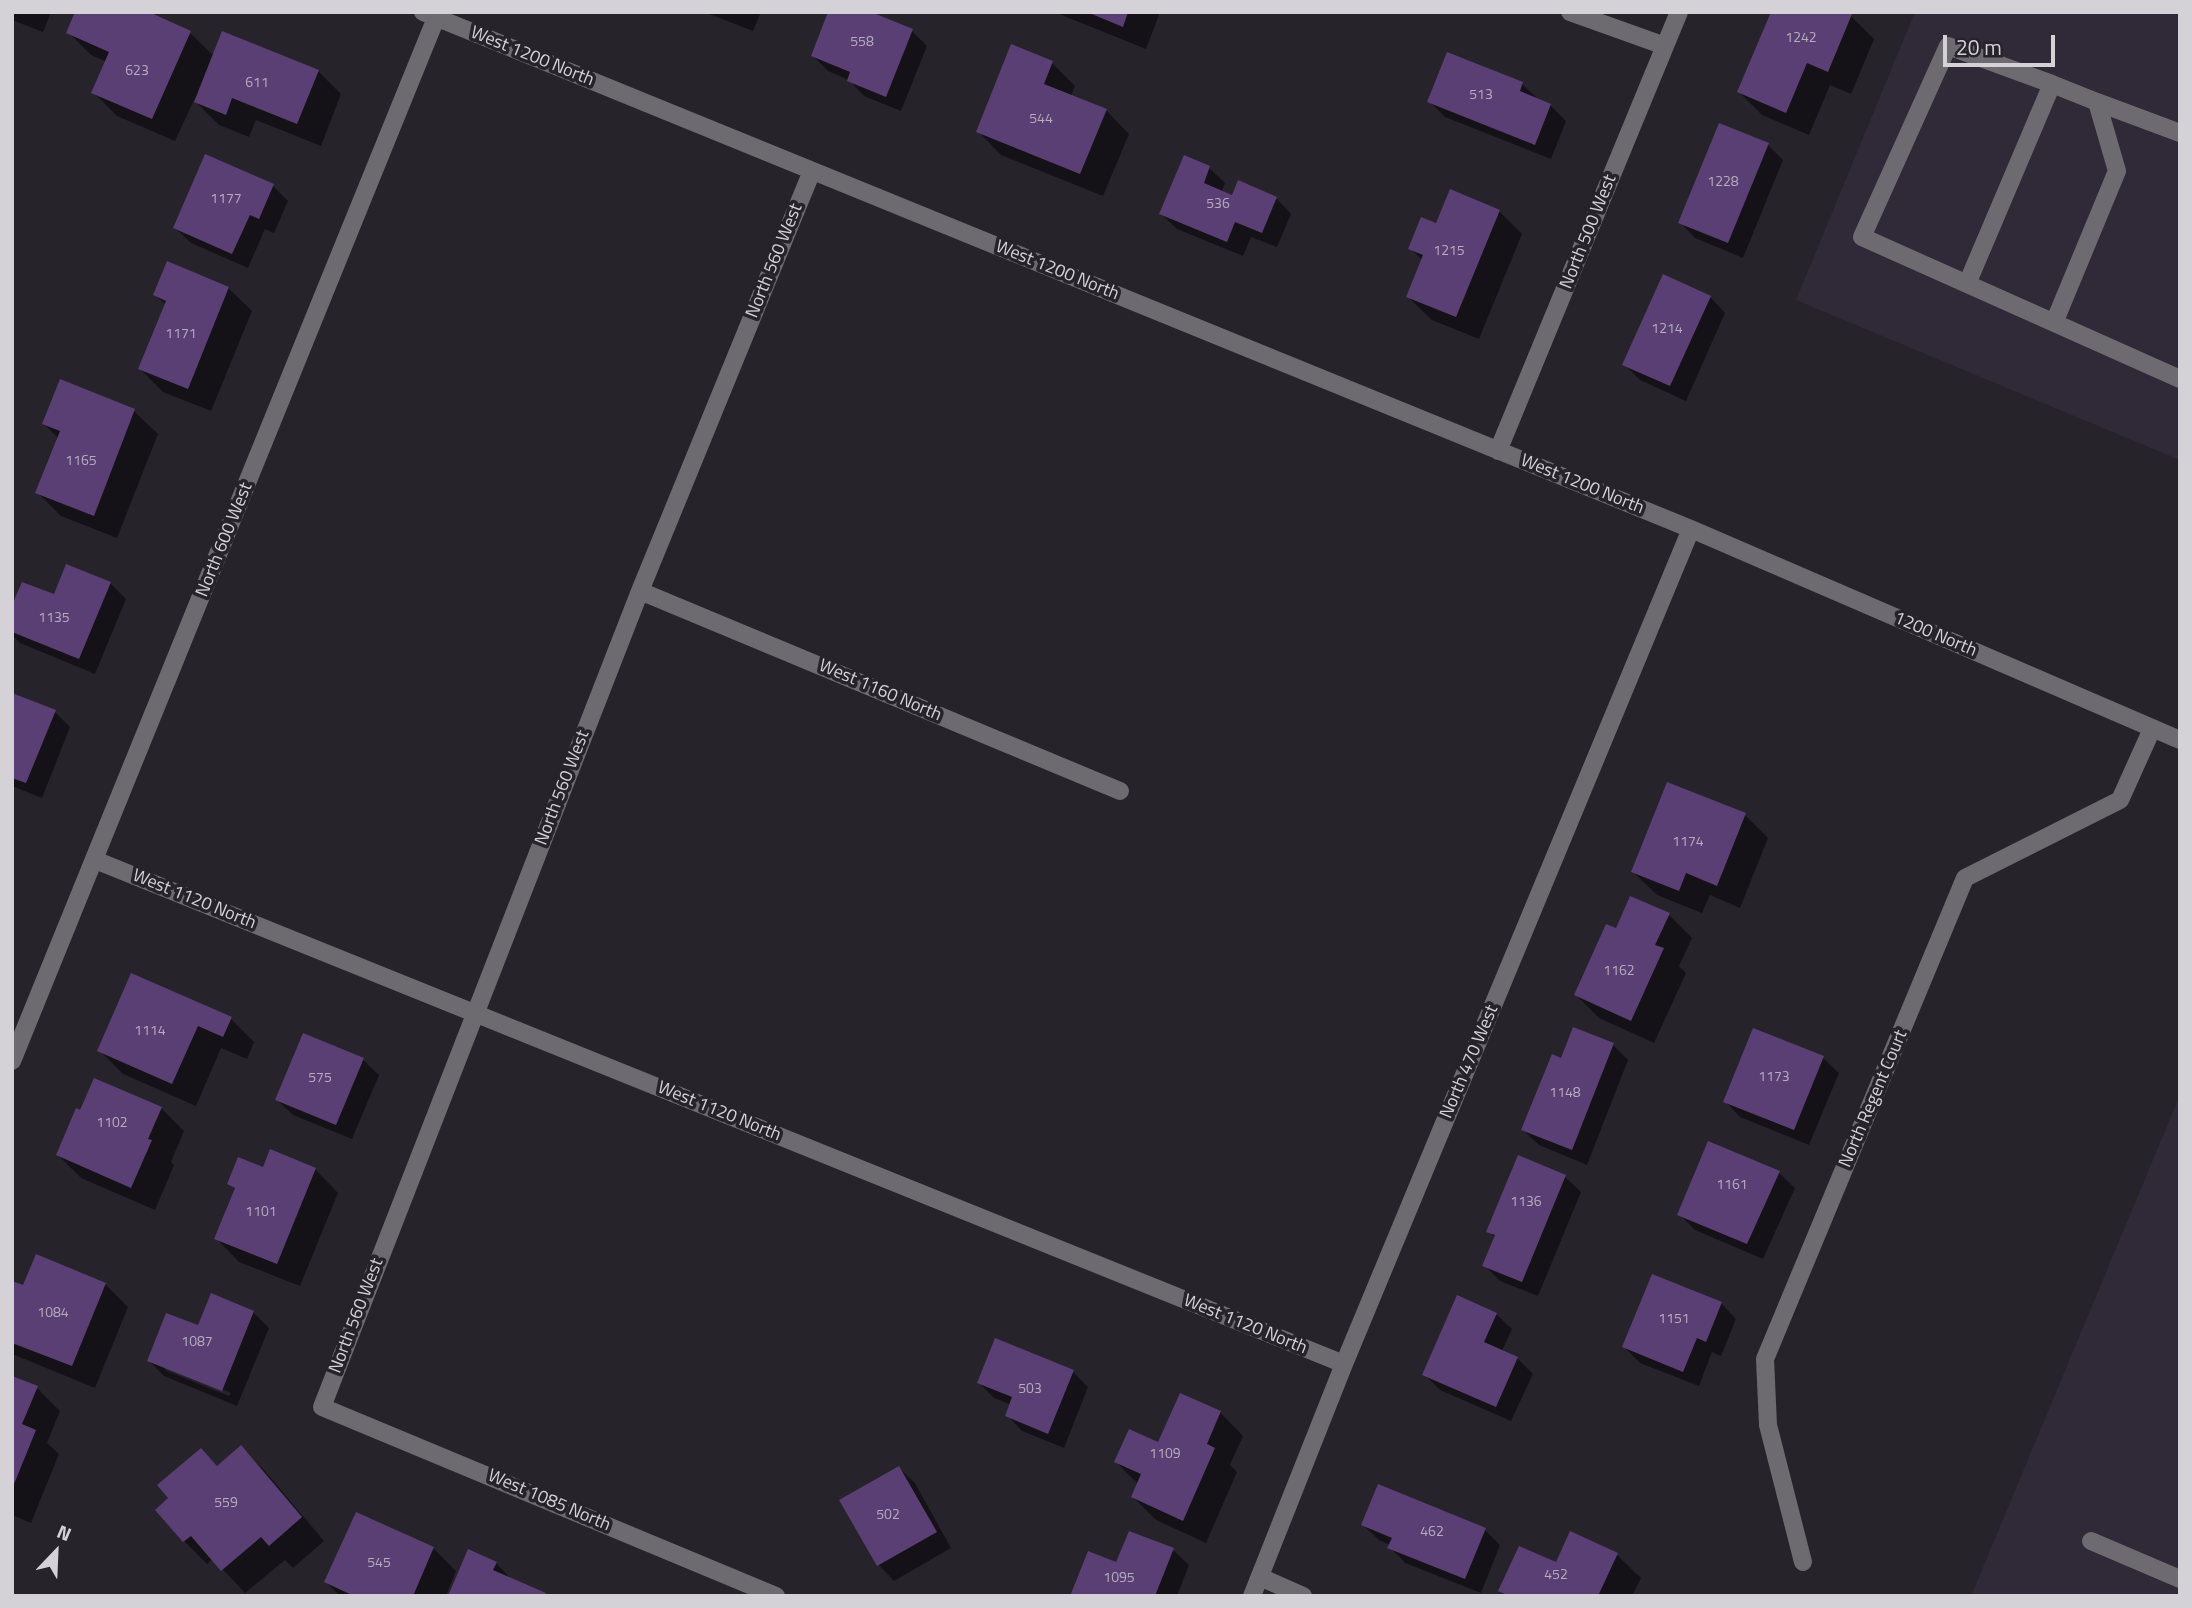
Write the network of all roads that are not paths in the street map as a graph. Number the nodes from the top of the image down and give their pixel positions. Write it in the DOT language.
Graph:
graph roads {
  1 [pos="1570,12"];
  2 [pos="1679,12"];
  3 [pos="430,15"];
  4 [pos="1665,46"];
  5 [pos="2052,85"];
  6 [pos="2097,102"];
  7 [pos="2180,134"];
  8 [pos="812,171"];
  9 [pos="1967,284"];
  10 [pos="2054,323"];
  11 [pos="2180,379"];
  12 [pos="1498,451"];
  13 [pos="1691,529"];
  14 [pos="640,592"];
  15 [pos="2152,729"];
  16 [pos="2180,740"];
  17 [pos="1120,791"];
  18 [pos="95,860"];
  19 [pos="475,1014"];
  20 [pos="12,1061"];
  21 [pos="1344,1364"];
  22 [pos="322,1407"];
  23 [pos="2091,1541"];
  24 [pos="1803,1562"];
  25 [pos="1260,1577"];
  26 [pos="2180,1579"];
  27 [pos="776,1596"];
  28 [pos="1252,1596"];
  29 [pos="1303,1596"];
  1 -- 4 [label="street"];
  2 -- 4 [label="street, North 500 West"];
  3 -- 8 [label="street, West 1200 North"];
  3 -- 18 [label="street, North 600 West"];
  4 -- 12 [label="street, North 500 West"];
  5 -- 6 [label="street"];
  5 -- 9 [label="street"];
  5 -- 9 [label="street"];
  6 -- 7 [label="street"];
  6 -- 10 [label="street"];
  8 -- 12 [label="street, West 1200 North"];
  8 -- 14 [label="street, North 560 West"];
  9 -- 10 [label="street"];
  10 -- 11 [label="street"];
  12 -- 13 [label="street, West 1200 North"];
  13 -- 15 [label="street, 1200 North"];
  13 -- 21 [label="street, North 470 West"];
  14 -- 17 [label="street, West 1160 North"];
  14 -- 19 [label="street, North 560 West"];
  15 -- 16 [label="street, 1200 North"];
  15 -- 24 [label="street, North Regent Court"];
  18 -- 19 [label="street, West 1120 North"];
  18 -- 20 [label="street, North 600 West"];
  19 -- 21 [label="street, West 1120 North"];
  19 -- 22 [label="street, North 560 West"];
  21 -- 25 [label="street, North 470 West"];
  22 -- 27 [label="street, West 1085 North"];
  23 -- 26 [label="street"];
  25 -- 28 [label="street, North 470 West"];
  25 -- 29 [label="street"];
}
